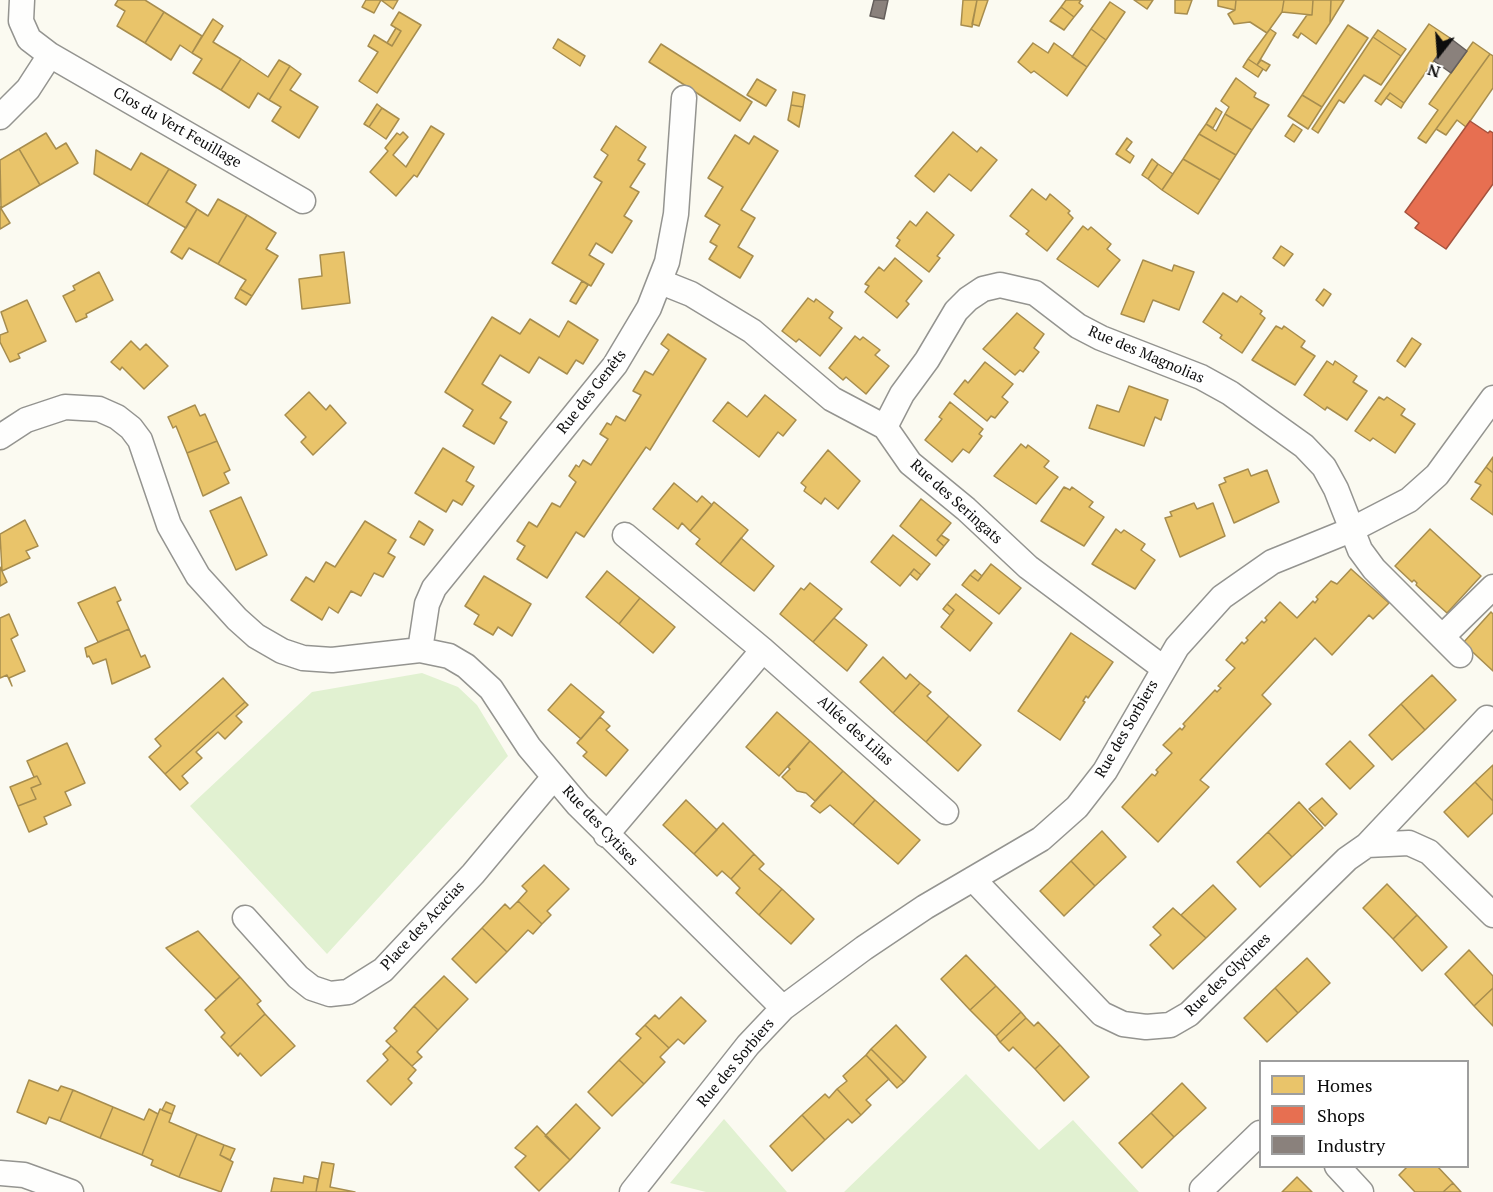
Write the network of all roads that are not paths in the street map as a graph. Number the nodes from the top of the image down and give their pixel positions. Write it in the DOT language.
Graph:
graph roads {
  1 [pos="22,0"];
  2 [pos="50,55"];
  3 [pos="684,98"];
  4 [pos="0,117"];
  5 [pos="303,201"];
  6 [pos="661,282"];
  7 [pos="1493,398"];
  8 [pos="885,427"];
  9 [pos="0,437"];
  10 [pos="1351,530"];
  11 [pos="625,535"];
  12 [pos="1493,587"];
  13 [pos="1442,637"];
  14 [pos="420,650"];
  15 [pos="764,650"];
  16 [pos="1460,655"];
  17 [pos="1162,667"];
  18 [pos="1487,718"];
  19 [pos="554,777"];
  20 [pos="946,812"];
  21 [pos="606,835"];
  22 [pos="1367,845"];
  23 [pos="973,879"];
  24 [pos="1493,915"];
  25 [pos="245,918"];
  26 [pos="783,1008"];
  27 [pos="1259,1134"];
  28 [pos="1338,1168"];
  29 [pos="0,1173"];
  30 [pos="1202,1189"];
  31 [pos="71,1192"];
  32 [pos="632,1192"];
  33 [pos="1361,1192"];
  1 -- 2 [label="street, Clos du Vert Feuillage"];
  2 -- 4 [label="street"];
  2 -- 5 [label="street, Clos du Vert Feuillage"];
  3 -- 6 [label="street, Rue des Genêts"];
  6 -- 8 [label="street, Rue des Seringats"];
  6 -- 14 [label="street, Rue des Genêts"];
  7 -- 10 [label="street, Rue des Sorbiers"];
  8 -- 10 [label="street, Rue des Magnolias"];
  8 -- 17 [label="street, Rue des Seringats"];
  9 -- 14 [label="street"];
  10 -- 13 [label="street, Rue des Magnolias"];
  10 -- 17 [label="street, Rue des Sorbiers"];
  11 -- 15 [label="street, Allée des Lilas"];
  12 -- 13 [label="street"];
  13 -- 16 [label="street, Rue des Magnolias"];
  14 -- 19 [label="street, Rue des Cytises"];
  15 -- 20 [label="street, Allée des Lilas"];
  15 -- 21 [label="street"];
  17 -- 23 [label="street, Rue des Sorbiers"];
  18 -- 22 [label="street, Rue des Glycines"];
  19 -- 21 [label="street, Rue des Cytises"];
  19 -- 25 [label="street, Place des Acacias"];
  21 -- 26 [label="street, Rue des Cytises"];
  22 -- 23 [label="street, Rue des Glycines"];
  22 -- 24 [label="street"];
  23 -- 26 [label="street, Rue des Sorbiers"];
  26 -- 32 [label="street, Rue des Sorbiers"];
  27 -- 30 [label="street"];
  28 -- 33 [label="street"];
  29 -- 31 [label="street"];
}
